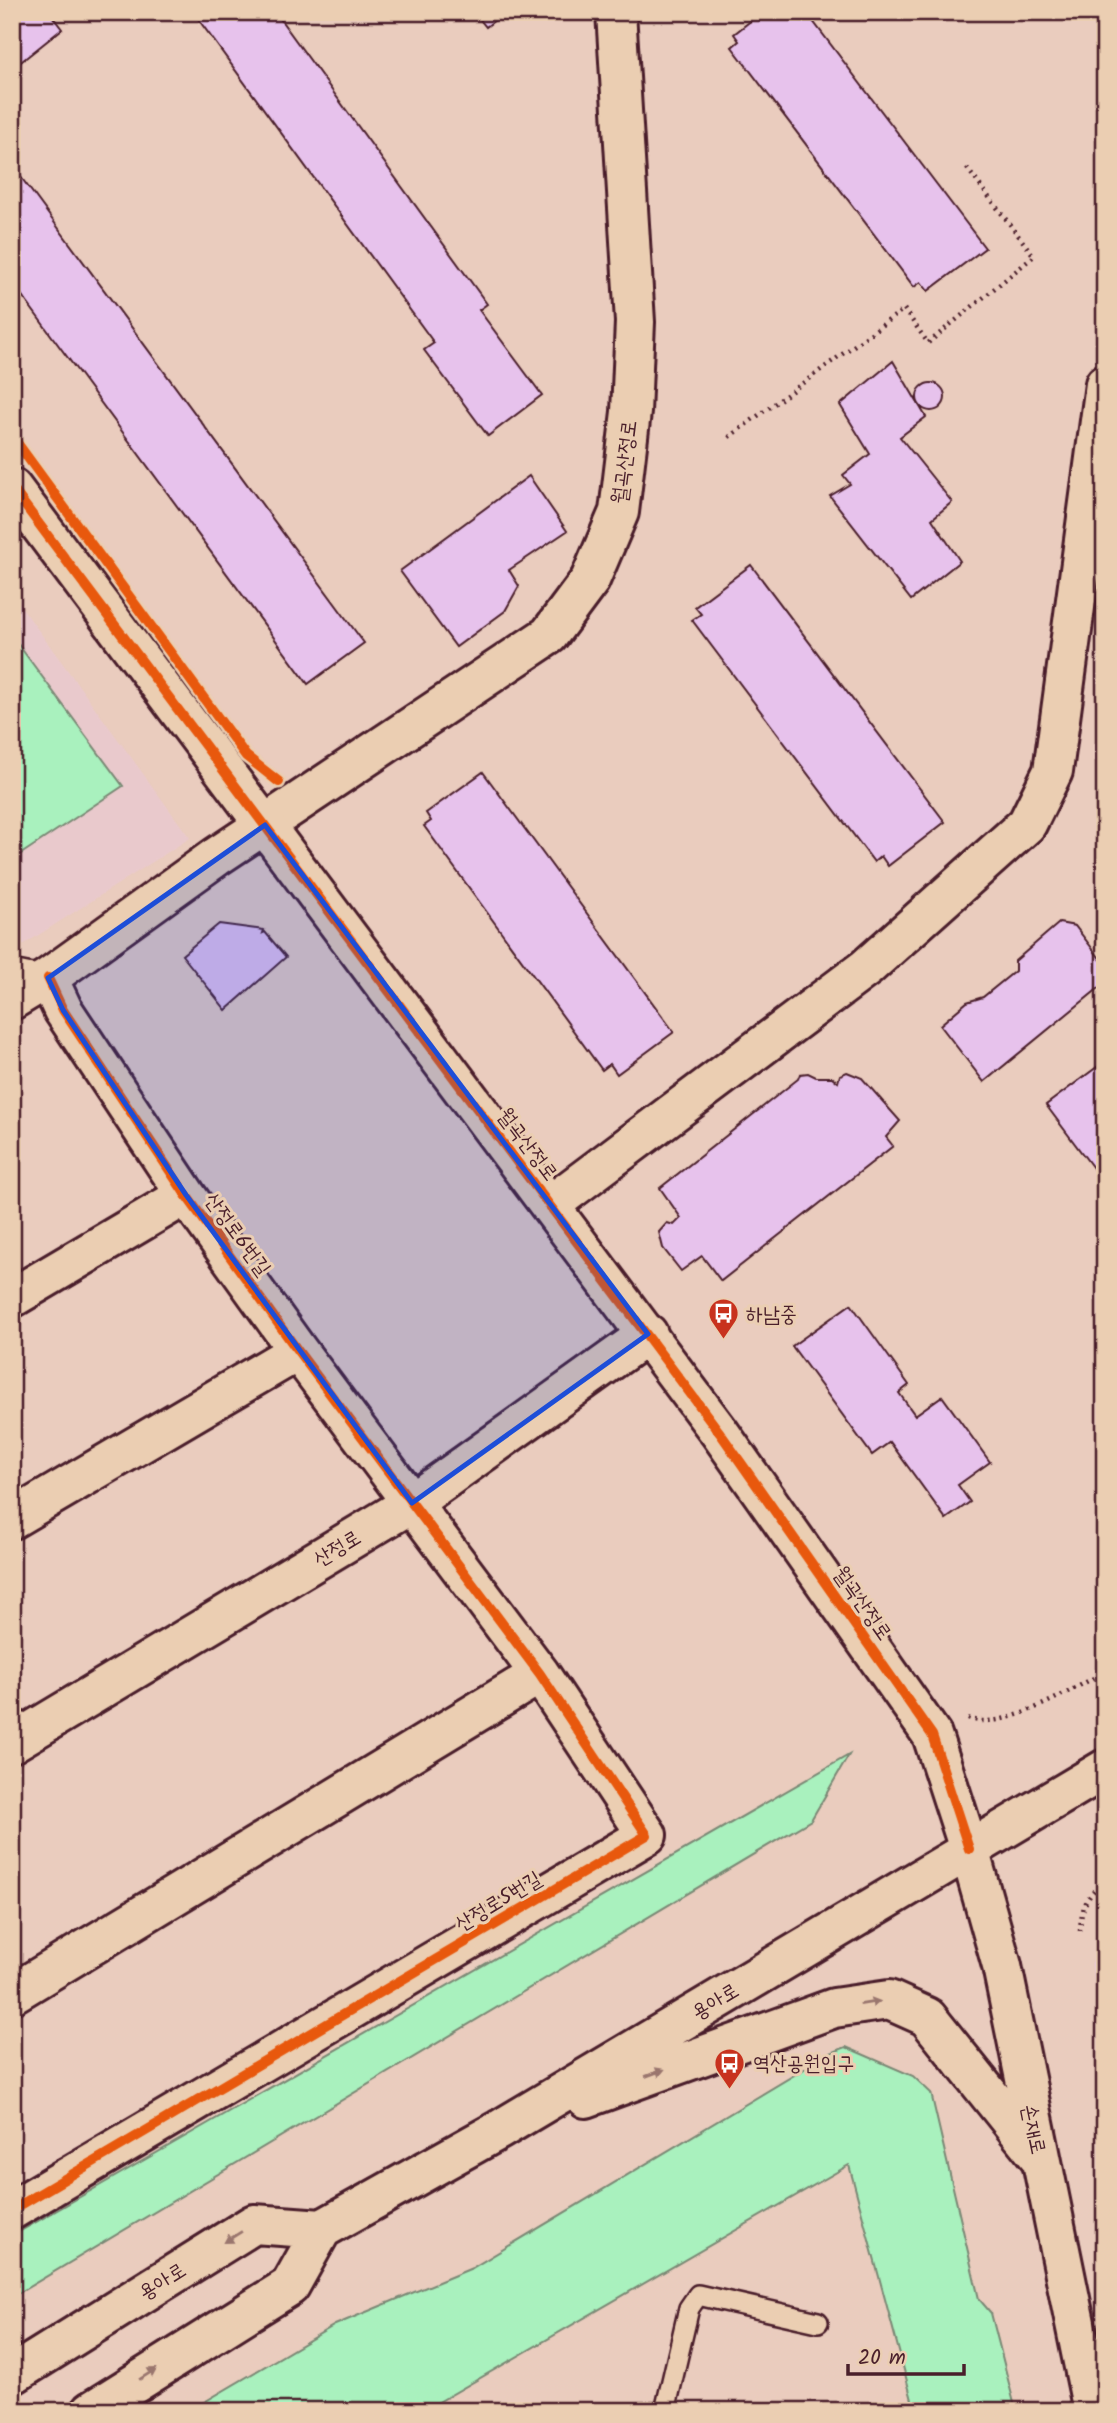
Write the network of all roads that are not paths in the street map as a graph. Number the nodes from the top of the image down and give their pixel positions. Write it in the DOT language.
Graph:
graph roads {
  1 [pos="616,12"];
  2 [pos="1105,384"];
  3 [pos="12,488"];
  4 [pos="265,825"];
  5 [pos="30,974"];
  6 [pos="12,1000"];
  7 [pos="186,1195"];
  8 [pos="550,1205"];
  9 [pos="12,1298"];
  10 [pos="648,1334"];
  11 [pos="298,1351"];
  12 [pos="412,1503"];
  13 [pos="12,1519"];
  14 [pos="540,1674"];
  15 [pos="12,1743"];
  16 [pos="1105,1769"];
  17 [pos="969,1849"];
  18 [pos="12,1994"];
  19 [pos="499,2130"];
  20 [pos="1040,2158"];
  21 [pos="14,2205"];
  22 [pos="322,2229"];
  23 [pos="818,2322"];
  24 [pos="12,2375"];
  25 [pos="91,2411"];
  26 [pos="665,2411"];
  27 [pos="1093,2411"];
  1 -- 4 [label="street, 월곡산정로"];
  2 -- 8 [label="street"];
  3 -- 4 [label="street, 월곡산정로"];
  4 -- 5 [label="street"];
  4 -- 8 [label="street, 월곡산정로"];
  5 -- 6 [label="street"];
  5 -- 7 [label="street, 산정로6번길"];
  7 -- 9 [label="street, 산정로6번길"];
  7 -- 11 [label="street, 산정로6번길"];
  8 -- 10 [label="street, 월곡산정로"];
  10 -- 12 [label="street, 산정로"];
  10 -- 17 [label="street, 월곡산정로"];
  11 -- 12 [label="street, 산정로6번길"];
  11 -- 13 [label="street"];
  12 -- 14 [label="street, 산정로5번길"];
  12 -- 15 [label="street, 산정로"];
  14 -- 18 [label="street"];
  14 -- 21 [label="street, 산정로5번길"];
  16 -- 17 [label="street, 용아로"];
  17 -- 19 [label="street, 용아로"];
  17 -- 20 [label="street, 손재로"];
  19 -- 20 [label="street, one-way"];
  19 -- 22 [label="street, 용아로"];
  20 -- 27 [label="street, 손재로"];
  22 -- 24 [label="street, 용아로, one-way"];
  25 -- 22 [label="street, one-way"];
  23 -- 26 [label="lane"];
}
